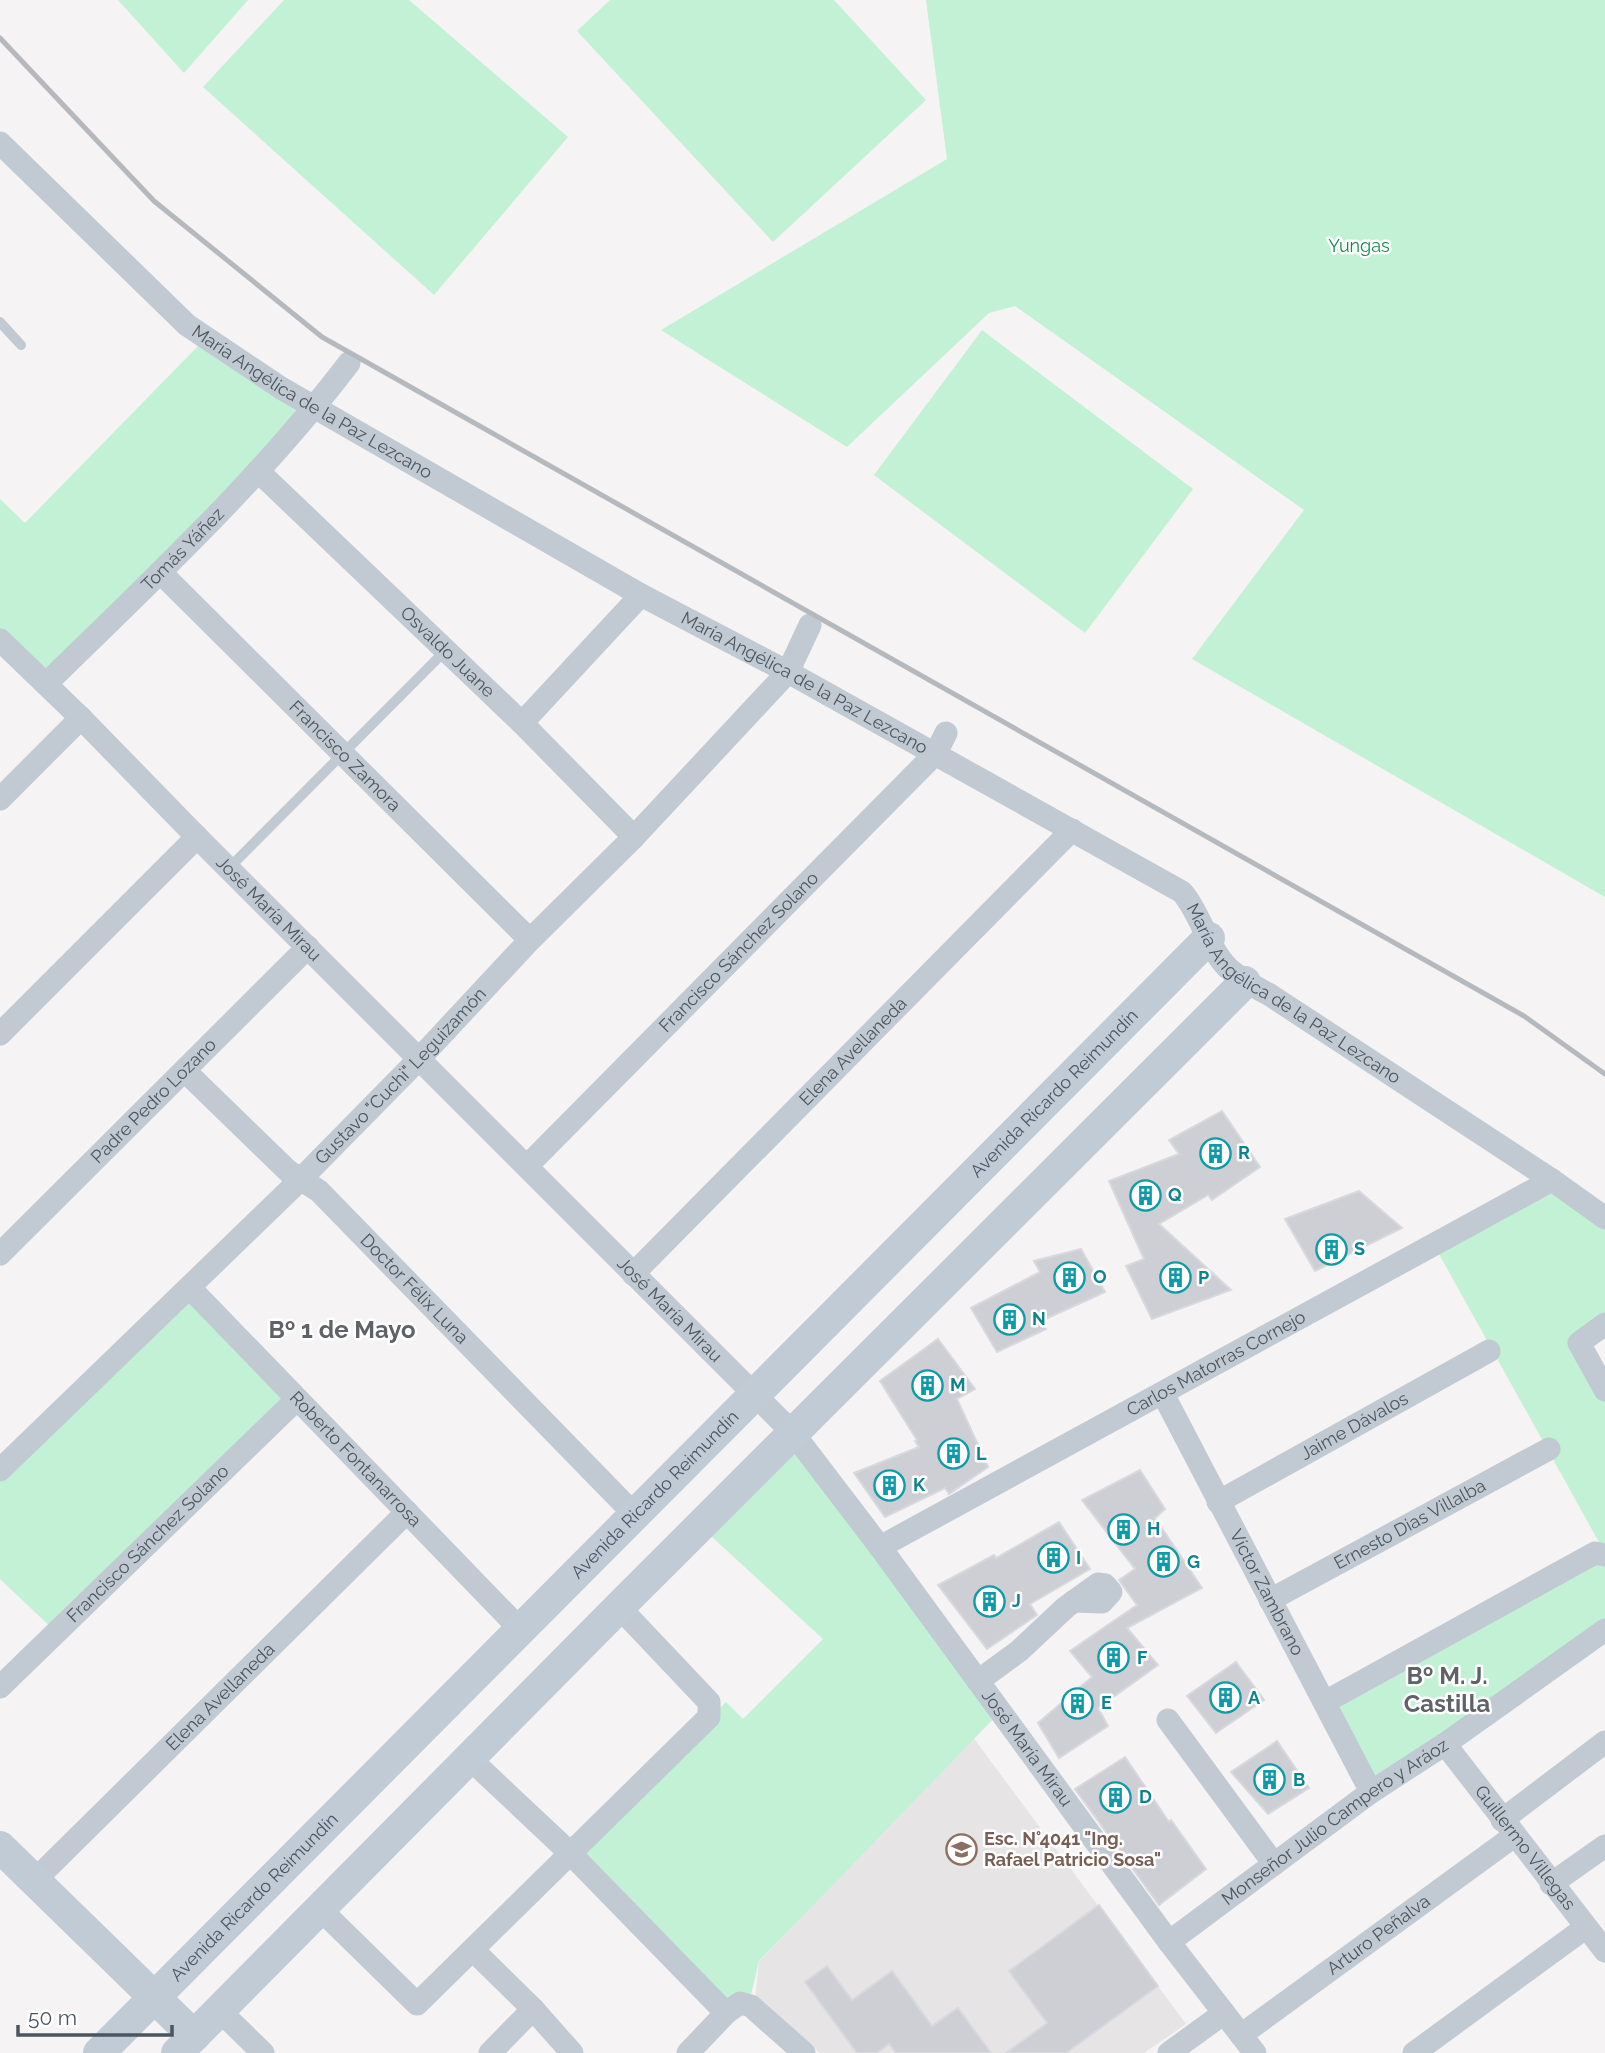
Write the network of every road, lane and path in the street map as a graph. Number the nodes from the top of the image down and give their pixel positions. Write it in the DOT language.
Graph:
graph roads {
  1 [pos="0,143"];
  2 [pos="0,322"];
  3 [pos="21,345"];
  4 [pos="349,363"];
  5 [pos="315,408"];
  6 [pos="258,471"];
  7 [pos="160,572"];
  8 [pos="641,595"];
  9 [pos="810,625"];
  10 [pos="0,640"];
  11 [pos="445,651"];
  12 [pos="788,672"];
  13 [pos="46,684"];
  14 [pos="82,718"];
  15 [pos="522,723"];
  16 [pos="941,743"];
  17 [pos="343,754"];
  18 [pos="0,799"];
  19 [pos="1072,830"];
  20 [pos="197,837"];
  21 [pos="634,837"];
  22 [pos="229,868"];
  23 [pos="1209,938"];
  24 [pos="530,940"];
  25 [pos="308,947"];
  26 [pos="1245,982"];
  27 [pos="0,1034"];
  28 [pos="419,1059"];
  29 [pos="185,1071"];
  30 [pos="527,1166"];
  31 [pos="301,1179"];
  32 [pos="1552,1180"];
  33 [pos="1605,1218"];
  34 [pos="0,1254"];
  35 [pos="633,1274"];
  36 [pos="190,1288"];
  37 [pos="1605,1324"];
  38 [pos="1489,1351"];
  39 [pos="1605,1390"];
  40 [pos="756,1394"];
  41 [pos="1163,1394"];
  42 [pos="297,1399"];
  43 [pos="793,1433"];
  44 [pos="1549,1449"];
  45 [pos="0,1470"];
  46 [pos="1218,1502"];
  47 [pos="407,1512"];
  48 [pos="635,1515"];
  49 [pos="880,1547"];
  50 [pos="1605,1555"];
  51 [pos="1270,1600"];
  52 [pos="1074,1601"];
  53 [pos="618,1607"];
  54 [pos="520,1629"];
  55 [pos="1605,1630"];
  56 [pos="978,1681"];
  57 [pos="0,1687"];
  58 [pos="1325,1702"];
  59 [pos="1168,1720"];
  60 [pos="1605,1742"];
  61 [pos="1445,1744"];
  62 [pos="469,1758"];
  63 [pos="1371,1792"];
  64 [pos="1508,1828"];
  65 [pos="1605,1846"];
  66 [pos="0,1847"];
  67 [pos="569,1853"];
  68 [pos="1274,1864"];
  69 [pos="34,1881"];
  70 [pos="1551,1884"];
  71 [pos="319,1908"];
  72 [pos="1585,1927"];
  73 [pos="1169,1941"];
  74 [pos="473,1950"];
  75 [pos="1605,1951"];
  76 [pos="155,1998"];
  77 [pos="533,2009"];
  78 [pos="220,2011"];
  79 [pos="726,2013"];
  80 [pos="1224,2013"];
  81 [pos="186,2044"];
  82 [pos="1248,2044"];
  83 [pos="99,2053"];
  84 [pos="263,2053"];
  85 [pos="490,2053"];
  86 [pos="572,2053"];
  87 [pos="688,2053"];
  88 [pos="804,2053"];
  89 [pos="1169,2053"];
  90 [pos="1414,2053"];
  1 -- 5 [label="street, María Angélica de la Paz Lezcano"];
  2 -- 3 [label="lane"];
  4 -- 5 [label="street, Tomás Yáñez"];
  5 -- 6 [label="street, Tomás Yáñez"];
  5 -- 8 [label="street, María Angélica de la Paz Lezcano"];
  6 -- 7 [label="street, Tomás Yáñez"];
  6 -- 11 [label="street, Osvaldo Juane"];
  7 -- 13 [label="street, Tomás Yáñez"];
  7 -- 17 [label="street, Francisco Zamora"];
  8 -- 12 [label="street, María Angélica de la Paz Lezcano"];
  8 -- 15 [label="street"];
  9 -- 12 [label="street, Gustavo \"Cuchi\" Leguizamón"];
  10 -- 13 [label="street, José María Mirau"];
  11 -- 15 [label="street, Osvaldo Juane"];
  11 -- 17 [label="lane"];
  12 -- 16 [label="street, María Angélica de la Paz Lezcano"];
  12 -- 21 [label="street, Gustavo \"Cuchi\" Leguizamón"];
  13 -- 14 [label="street, José María Mirau"];
  14 -- 18 [label="street"];
  14 -- 20 [label="street, José María Mirau"];
  15 -- 21 [label="street, Osvaldo Juane"];
  16 -- 19 [label="street, María Angélica de la Paz Lezcano"];
  16 -- 30 [label="street, Francisco Sánchez Solano"];
  17 -- 22 [label="lane"];
  17 -- 24 [label="street, Francisco Zamora"];
  19 -- 23 [label="street, María Angélica de la Paz Lezcano"];
  19 -- 35 [label="street, Elena Avellaneda"];
  20 -- 22 [label="street, José María Mirau"];
  20 -- 27 [label="street"];
  21 -- 24 [label="street, Gustavo \"Cuchi\" Leguizamón"];
  22 -- 25 [label="street, José María Mirau"];
  23 -- 26 [label="street, María Angélica de la Paz Lezcano"];
  23 -- 40 [label="street, Avenida Ricardo Reimundín"];
  24 -- 28 [label="street, Gustavo \"Cuchi\" Leguizamón"];
  25 -- 28 [label="street, José María Mirau"];
  25 -- 29 [label="street, Padre Pedro Lozano"];
  26 -- 32 [label="street, María Angélica de la Paz Lezcano"];
  26 -- 43 [label="street"];
  28 -- 30 [label="street, José María Mirau"];
  28 -- 31 [label="street, Gustavo \"Cuchi\" Leguizamón"];
  29 -- 31 [label="street, Doctor Félix Luna"];
  29 -- 34 [label="street, Padre Pedro Lozano"];
  30 -- 35 [label="street, José María Mirau"];
  31 -- 36 [label="street, Gustavo \"Cuchi\" Leguizamón"];
  31 -- 48 [label="street, Doctor Félix Luna"];
  32 -- 33 [label="street, María Angélica de la Paz Lezcano"];
  32 -- 41 [label="street, Carlos Matorras Cornejo"];
  35 -- 40 [label="street, José María Mirau"];
  36 -- 42 [label="street, Roberto Fontanarrosa"];
  36 -- 45 [label="street, Gustavo \"Cuchi\" Leguizamón"];
  37 -- 39 [label="street"];
  38 -- 46 [label="street, Jaime Dávalos"];
  40 -- 43 [label="street, José María Mirau"];
  40 -- 48 [label="street, Avenida Ricardo Reimundín"];
  41 -- 46 [label="street, Víctor Zambrano"];
  41 -- 49 [label="street, Carlos Matorras Cornejo"];
  42 -- 47 [label="street, Roberto Fontanarrosa"];
  42 -- 57 [label="street, Francisco Sánchez Solano"];
  43 -- 49 [label="street, José María Mirau"];
  43 -- 53 [label="street"];
  44 -- 51 [label="street, Ernesto Dias Villalba"];
  46 -- 51 [label="street, Víctor Zambrano"];
  47 -- 54 [label="street, Roberto Fontanarrosa"];
  47 -- 69 [label="street, Elena Avellaneda"];
  48 -- 54 [label="street, Avenida Ricardo Reimundín"];
  49 -- 56 [label="street, José María Mirau"];
  50 -- 58 [label="street"];
  51 -- 58 [label="street, Víctor Zambrano"];
  52 -- 56 [label="street"];
  53 -- 62 [label="street"];
  53 -- 67 [label="street"];
  54 -- 76 [label="street, Avenida Ricardo Reimundín"];
  55 -- 61 [label="street, Monseñor Julio Campero y Aráoz"];
  56 -- 73 [label="street, José María Mirau"];
  58 -- 63 [label="street, Víctor Zambrano"];
  59 -- 68 [label="street"];
  60 -- 64 [label="street, Arturo Peñalva"];
  61 -- 63 [label="street, Monseñor Julio Campero y Aráoz"];
  61 -- 64 [label="street, Guillermo Villegas"];
  62 -- 67 [label="street"];
  62 -- 71 [label="street"];
  63 -- 68 [label="street, Monseñor Julio Campero y Aráoz"];
  64 -- 70 [label="street, Guillermo Villegas"];
  64 -- 82 [label="street, Arturo Peñalva"];
  65 -- 70 [label="street"];
  66 -- 69 [label="street"];
  67 -- 74 [label="street"];
  67 -- 79 [label="street"];
  68 -- 73 [label="street, Monseñor Julio Campero y Aráoz"];
  69 -- 76 [label="street"];
  70 -- 72 [label="street, Guillermo Villegas"];
  71 -- 74 [label="street"];
  71 -- 78 [label="street"];
  72 -- 75 [label="street, Guillermo Villegas"];
  72 -- 90 [label="street"];
  73 -- 80 [label="street, José María Mirau"];
  74 -- 77 [label="street"];
  76 -- 81 [label="street"];
  76 -- 83 [label="street, Avenida Ricardo Reimundín"];
  77 -- 85 [label="street"];
  77 -- 86 [label="street"];
  78 -- 81 [label="street"];
  78 -- 84 [label="street"];
  79 -- 87 [label="street"];
  79 -- 88 [label="street"];
  80 -- 82 [label="street, José María Mirau"];
  80 -- 89 [label="street"];
}
